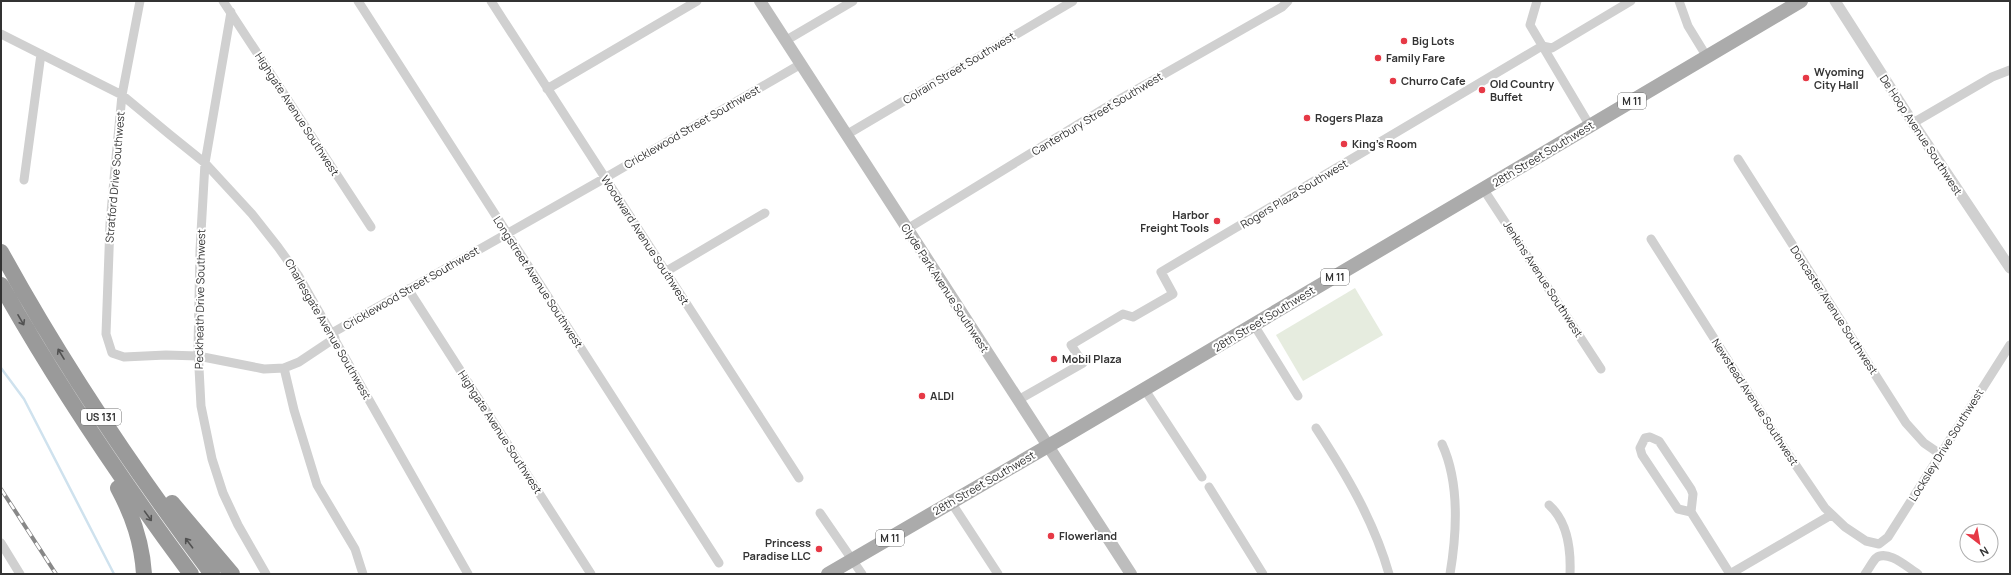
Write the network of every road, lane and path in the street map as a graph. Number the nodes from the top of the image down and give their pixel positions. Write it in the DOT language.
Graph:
graph roads {
  1 [pos="140,1"];
  2 [pos="224,1"];
  3 [pos="358,1"];
  4 [pos="491,1"];
  5 [pos="697,1"];
  6 [pos="760,1"];
  7 [pos="853,1"];
  8 [pos="1073,1"];
  9 [pos="1288,1"];
  10 [pos="1537,1"];
  11 [pos="1631,1"];
  12 [pos="1678,1"];
  13 [pos="1801,1"];
  14 [pos="1835,1"];
  15 [pos="231,12"];
  16 [pos="1,34"];
  17 [pos="785,41"];
  18 [pos="1542,46"];
  19 [pos="41,54"];
  20 [pos="1707,57"];
  21 [pos="801,64"];
  22 [pos="2010,70"];
  23 [pos="547,89"];
  24 [pos="122,95"];
  25 [pos="1913,123"];
  26 [pos="1590,126"];
  27 [pos="846,134"];
  28 [pos="1738,159"];
  29 [pos="206,163"];
  30 [pos="604,178"];
  31 [pos="24,180"];
  32 [pos="1484,190"];
  33 [pos="764,213"];
  34 [pos="371,227"];
  35 [pos="907,229"];
  36 [pos="507,234"];
  37 [pos="1651,239"];
  38 [pos="1,252"];
  39 [pos="2010,268"];
  40 [pos="665,272"];
  41 [pos="1,285"];
  42 [pos="408,290"];
  43 [pos="1254,325"];
  44 [pos="334,335"];
  45 [pos="2010,345"];
  46 [pos="112,353"];
  47 [pos="198,356"];
  48 [pos="284,368"];
  49 [pos="1601,369"];
  50 [pos="75,378"];
  51 [pos="1145,390"];
  52 [pos="1298,396"];
  53 [pos="1018,400"];
  54 [pos="87,426"];
  55 [pos="1316,428"];
  56 [pos="1442,444"];
  57 [pos="1048,446"];
  58 [pos="1940,454"];
  59 [pos="1202,477"];
  60 [pos="799,478"];
  61 [pos="1209,487"];
  62 [pos="951,502"];
  63 [pos="1549,505"];
  64 [pos="1690,512"];
  65 [pos="820,513"];
  66 [pos="1831,515"];
  67 [pos="1,543"];
  68 [pos="1879,544"];
  69 [pos="853,560"];
  70 [pos="719,563"];
  71 [pos="20,574"];
  72 [pos="144,574"];
  73 [pos="192,574"];
  74 [pos="212,574"];
  75 [pos="232,574"];
  76 [pos="266,574"];
  77 [pos="362,574"];
  78 [pos="468,574"];
  79 [pos="591,574"];
  80 [pos="828,574"];
  81 [pos="862,574"];
  82 [pos="998,574"];
  83 [pos="1131,574"];
  84 [pos="1263,574"];
  85 [pos="1389,574"];
  86 [pos="1450,574"];
  87 [pos="1570,574"];
  88 [pos="1730,574"];
  89 [pos="1866,574"];
  90 [pos="1918,574"];
  1 -- 24 [label="street, Stratford Drive Southwest"];
  2 -- 15 [label="street, Highgate Avenue Southwest"];
  3 -- 36 [label="street, Longstreet Avenue Southwest"];
  4 -- 23 [label="street, Woodward Avenue Southwest"];
  5 -- 23 [label="street"];
  6 -- 17 [label="main road, Clyde Park Avenue Southwest"];
  7 -- 17 [label="street"];
  8 -- 27 [label="street, Colrain Street Southwest"];
  9 -- 35 [label="street, Canterbury Street Southwest"];
  10 -- 18 [label="street"];
  11 -- 18 [label="street, Rogers Plaza Southwest"];
  12 -- 20 [label="street"];
  13 -- 20 [label="main road, 28th Street Southwest / M 11"];
  14 -- 25 [label="street, De Hoop Avenue Southwest"];
  15 -- 29 [label="street, Peckheath Drive Southwest"];
  15 -- 34 [label="street, Highgate Avenue Southwest"];
  16 -- 19 [label="street, Charlesgate Avenue Southwest"];
  17 -- 21 [label="main road, Clyde Park Avenue Southwest"];
  18 -- 26 [label="street"];
  18 -- 53 [label="street, Rogers Plaza Southwest"];
  19 -- 24 [label="street, Charlesgate Avenue Southwest"];
  19 -- 31 [label="street"];
  20 -- 26 [label="main road, 28th Street Southwest / M 11"];
  21 -- 27 [label="main road, Clyde Park Avenue Southwest"];
  21 -- 30 [label="street, Cricklewood Street Southwest"];
  22 -- 25 [label="street"];
  23 -- 30 [label="street, Woodward Avenue Southwest"];
  24 -- 29 [label="street, Charlesgate Avenue Southwest"];
  24 -- 46 [label="street, Stratford Drive Southwest"];
  25 -- 39 [label="street, De Hoop Avenue Southwest"];
  26 -- 32 [label="main road, 28th Street Southwest / M 11"];
  27 -- 35 [label="main road, Clyde Park Avenue Southwest"];
  28 -- 58 [label="street, Doncaster Avenue Southwest"];
  29 -- 44 [label="street, Charlesgate Avenue Southwest"];
  29 -- 47 [label="street, Peckheath Drive Southwest"];
  30 -- 36 [label="street, Cricklewood Street Southwest"];
  30 -- 40 [label="street, Woodward Avenue Southwest"];
  32 -- 43 [label="main road, 28th Street Southwest / M 11"];
  32 -- 49 [label="street, Jenkins Avenue Southwest"];
  33 -- 40 [label="street"];
  35 -- 53 [label="main road, Clyde Park Avenue Southwest"];
  36 -- 42 [label="street, Cricklewood Street Southwest"];
  36 -- 70 [label="street, Longstreet Avenue Southwest"];
  37 -- 66 [label="street, Newstead Avenue Southwest"];
  50 -- 38 [label="highway, US 131, one-way"];
  40 -- 60 [label="street, Woodward Avenue Southwest"];
  41 -- 54 [label="highway, US 131, one-way"];
  42 -- 44 [label="street, Cricklewood Street Southwest"];
  42 -- 79 [label="street, Highgate Avenue Southwest"];
  43 -- 51 [label="main road, 28th Street Southwest / M 11"];
  43 -- 52 [label="street"];
  44 -- 48 [label="street, Cricklewood Street Southwest"];
  44 -- 78 [label="street, Charlesgate Avenue Southwest"];
  45 -- 58 [label="street, Locksley Drive Southwest"];
  46 -- 47 [label="street, Cricklewood Street Southwest"];
  47 -- 48 [label="street, Cricklewood Street Southwest"];
  47 -- 76 [label="street, Peckheath Drive Southwest"];
  48 -- 77 [label="street"];
  74 -- 50 [label="highway, US 131, one-way"];
  50 -- 75 [label="highway"];
  51 -- 57 [label="main road, 28th Street Southwest / M 11"];
  51 -- 59 [label="street"];
  53 -- 57 [label="main road, Clyde Park Avenue Southwest"];
  54 -- 72 [label="highway"];
  54 -- 73 [label="highway, US 131, one-way"];
  55 -- 85 [label="street"];
  56 -- 86 [label="street"];
  57 -- 62 [label="main road, 28th Street Southwest / M 11"];
  57 -- 83 [label="main road, Clyde Park Avenue Southwest"];
  58 -- 68 [label="street, Locksley Drive Southwest"];
  61 -- 84 [label="street"];
  62 -- 69 [label="main road, 28th Street Southwest / M 11"];
  62 -- 82 [label="street"];
  63 -- 87 [label="street"];
  64 -- 64 [label="street"];
  64 -- 88 [label="street"];
  65 -- 69 [label="street"];
  66 -- 68 [label="street, Newstead Avenue Southwest"];
  66 -- 88 [label="street"];
  67 -- 71 [label="street"];
  69 -- 80 [label="main road, 28th Street Southwest / M 11"];
  69 -- 81 [label="street"];
  89 -- 90 [label="street"];
}
